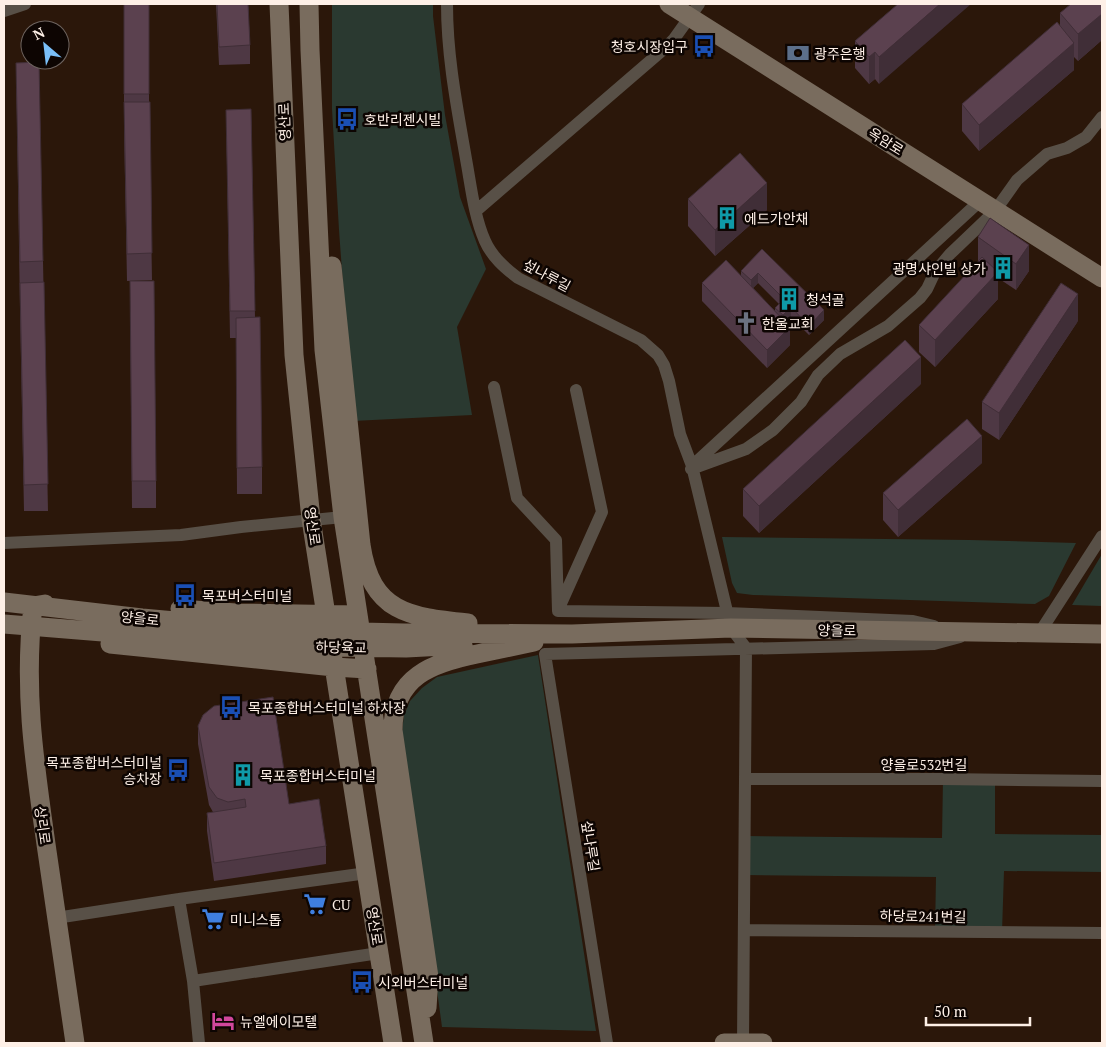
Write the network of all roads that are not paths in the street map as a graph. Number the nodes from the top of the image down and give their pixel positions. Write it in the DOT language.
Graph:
graph roads {
  1 [pos="25,4"];
  2 [pos="279,4"];
  3 [pos="309,4"];
  4 [pos="447,4"];
  5 [pos="669,4"];
  6 [pos="694,10"];
  7 [pos="4,11"];
  8 [pos="310,50"];
  9 [pos="1102,117"];
  10 [pos="988,206"];
  11 [pos="476,211"];
  12 [pos="1102,278"];
  13 [pos="494,387"];
  14 [pos="576,390"];
  15 [pos="692,468"];
  16 [pos="343,517"];
  17 [pos="311,520"];
  18 [pos="1102,536"];
  19 [pos="4,543"];
  20 [pos="4,602"];
  21 [pos="33,606"];
  22 [pos="558,610"];
  23 [pos="326,614"];
  24 [pos="358,614"];
  25 [pos="729,620"];
  26 [pos="4,624"];
  27 [pos="31,626"];
  28 [pos="985,631"];
  29 [pos="1040,632"];
  30 [pos="572,634"];
  31 [pos="1102,634"];
  32 [pos="276,638"];
  33 [pos="405,641"];
  34 [pos="746,648"];
  35 [pos="334,667"];
  36 [pos="367,669"];
  37 [pos="745,779"];
  38 [pos="1102,781"];
  39 [pos="367,874"];
  40 [pos="180,898"];
  41 [pos="56,918"];
  42 [pos="744,930"];
  43 [pos="1102,933"];
  44 [pos="379,954"];
  45 [pos="193,981"];
  46 [pos="75,1043"];
  47 [pos="198,1043"];
  48 [pos="394,1043"];
  49 [pos="424,1043"];
  50 [pos="607,1043"];
  51 [pos="724,1043"];
  52 [pos="743,1043"];
  53 [pos="763,1043"];
  1 -- 7 [label="street"];
  2 -- 17 [label="street, 영산로"];
  3 -- 8 [label="street, 영산로"];
  4 -- 11 [label="street, 섶나루길"];
  5 -- 6 [label="street, 옥암로"];
  6 -- 10 [label="street, 옥암로"];
  6 -- 11 [label="street"];
  8 -- 16 [label="street, 영산로"];
  8 -- 30 [label="street"];
  9 -- 10 [label="street"];
  10 -- 12 [label="street, 옥암로"];
  10 -- 15 [label="street"];
  10 -- 15 [label="street"];
  11 -- 15 [label="street, 섶나루길"];
  13 -- 22 [label="street"];
  14 -- 22 [label="street"];
  15 -- 25 [label="street, 섶나루길"];
  16 -- 17 [label="street"];
  16 -- 24 [label="street, 영산로"];
  17 -- 19 [label="street"];
  17 -- 23 [label="street, 영산로"];
  18 -- 29 [label="street"];
  20 -- 21 [label="street, 양을로"];
  21 -- 23 [label="street"];
  21 -- 27 [label="street, 상리로"];
  21 -- 32 [label="street, 양을로"];
  22 -- 25 [label="street"];
  23 -- 24 [label="street"];
  23 -- 35 [label="street, 영산로"];
  24 -- 36 [label="street, 영산로"];
  25 -- 28 [label="street, 양을로"];
  25 -- 30 [label="street, 양을로"];
  25 -- 34 [label="street"];
  26 -- 27 [label="street, 양을로"];
  27 -- 32 [label="street, 양을로"];
  27 -- 35 [label="street"];
  27 -- 41 [label="street, 상리로"];
  28 -- 29 [label="street, 양을로"];
  28 -- 34 [label="street"];
  29 -- 31 [label="street, 양을로"];
  30 -- 33 [label="street, 양을로"];
  30 -- 49 [label="street"];
  32 -- 33 [label="street, 하당육교"];
  34 -- 37 [label="street"];
  34 -- 50 [label="street, 섶나루길"];
  35 -- 36 [label="street"];
  35 -- 39 [label="street, 영산로"];
  36 -- 49 [label="street, 영산로"];
  37 -- 38 [label="street, 양을로532번길"];
  37 -- 42 [label="street"];
  39 -- 40 [label="street"];
  39 -- 44 [label="street, 영산로"];
  40 -- 41 [label="street"];
  40 -- 45 [label="street"];
  41 -- 46 [label="street, 상리로"];
  42 -- 43 [label="street, 하당로241번길"];
  42 -- 52 [label="street"];
  44 -- 45 [label="street"];
  44 -- 48 [label="street, 영산로"];
  45 -- 47 [label="street"];
  51 -- 52 [label="street"];
  52 -- 53 [label="street"];
}
